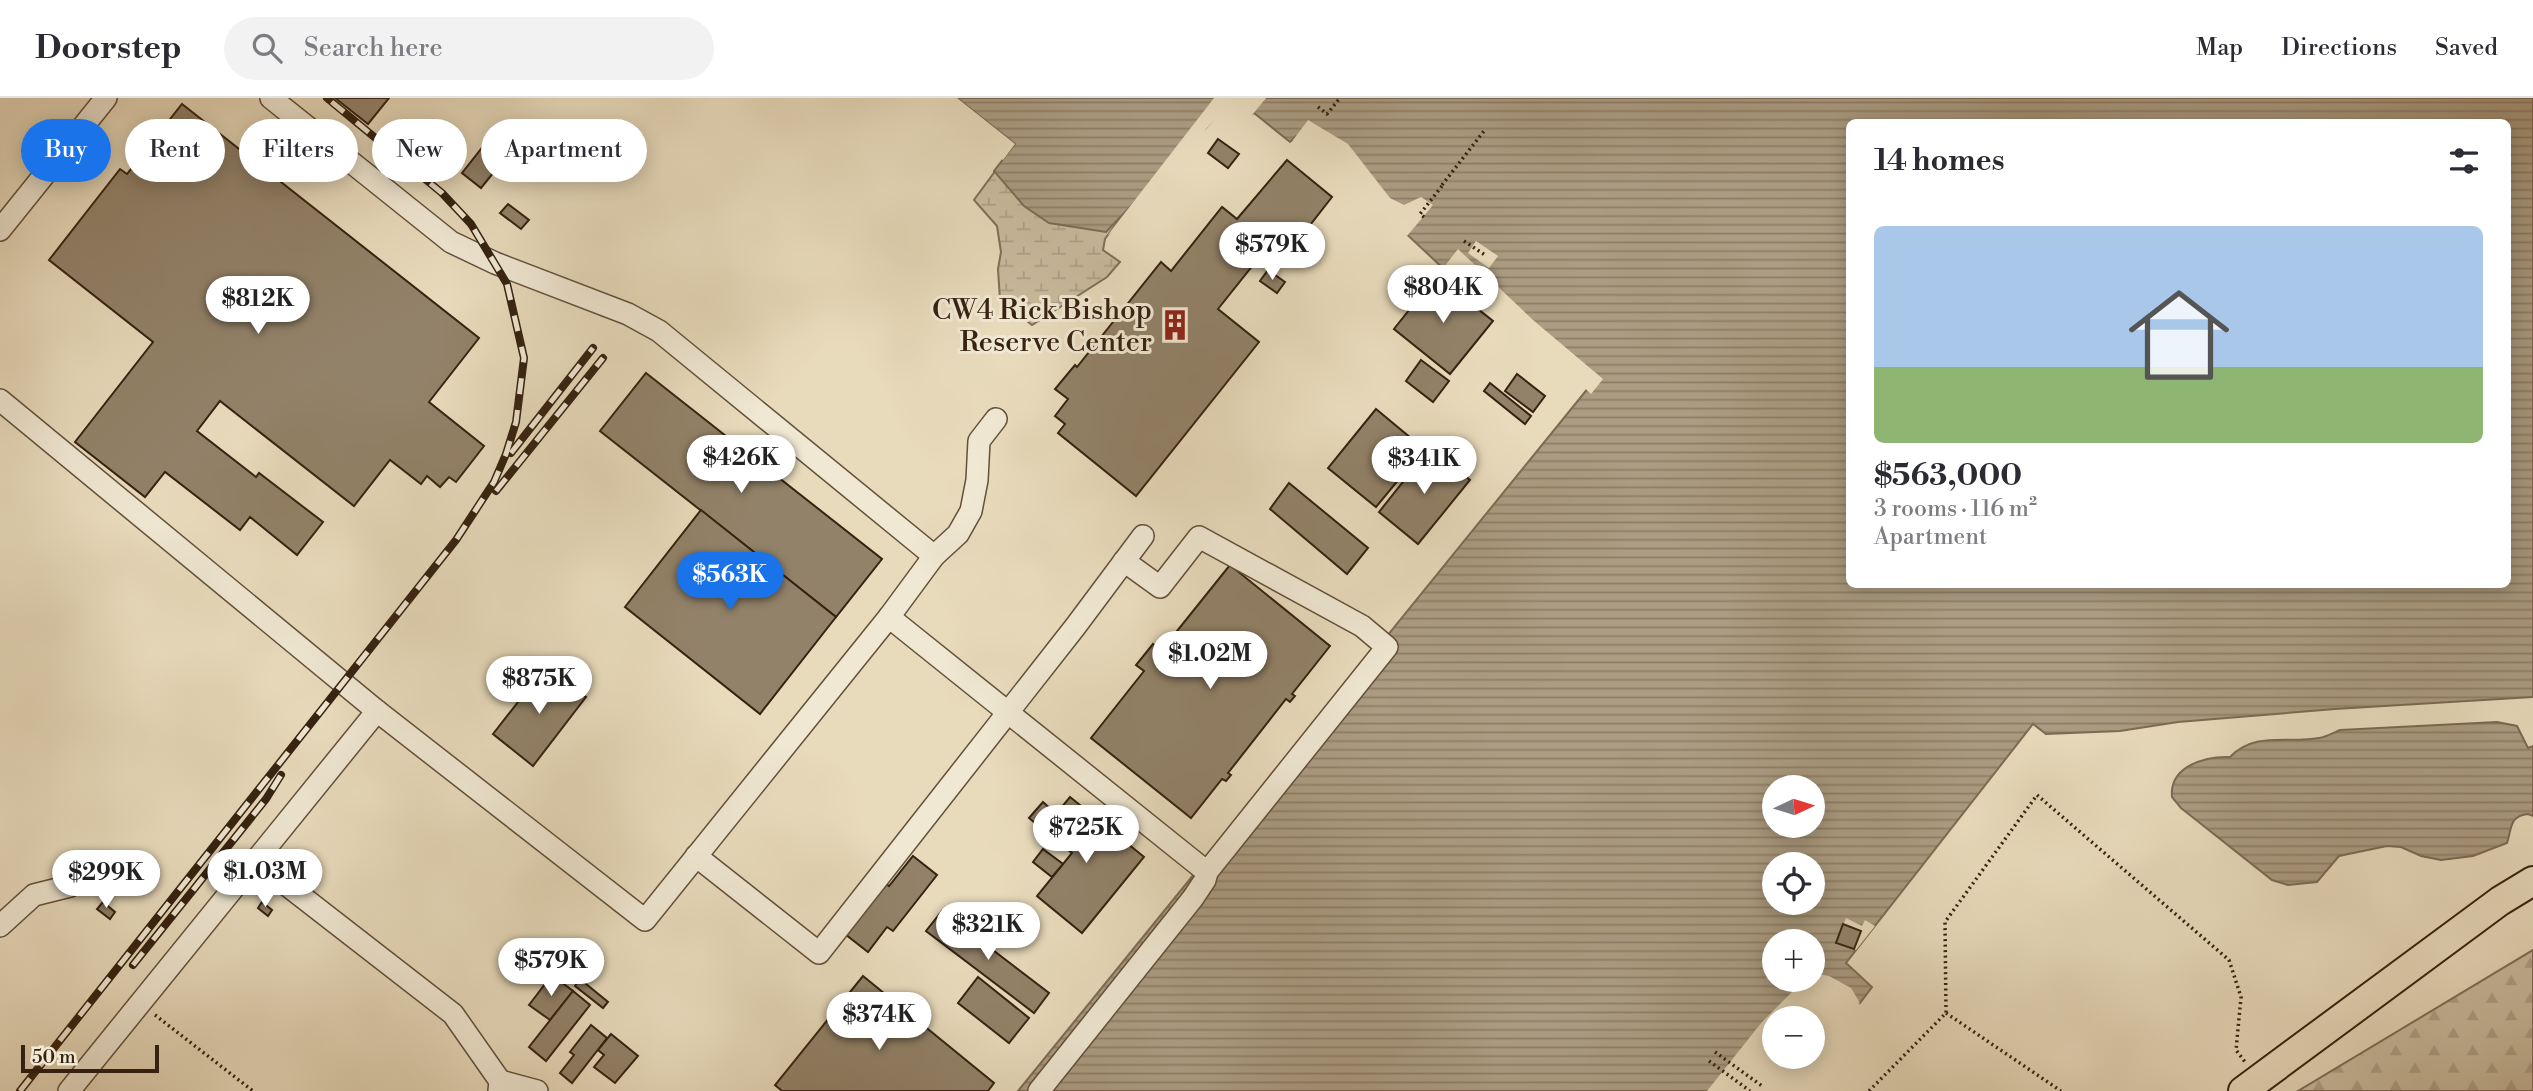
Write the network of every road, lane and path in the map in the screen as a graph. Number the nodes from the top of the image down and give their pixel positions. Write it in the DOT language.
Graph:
graph roads {
  1 [pos="106,98"];
  2 [pos="271,98"];
  3 [pos="1340,98"];
  4 [pos="1318,107"];
  5 [pos="1484,131"];
  6 [pos="1453,171"];
  7 [pos="1443,185"];
  8 [pos="1424,217"];
  9 [pos="0,230"];
  10 [pos="1464,241"];
  11 [pos="1485,255"];
  12 [pos="0,400"];
  13 [pos="996,419"];
  14 [pos="1143,536"];
  15 [pos="934,556"];
  16 [pos="1124,561"];
  17 [pos="889,617"];
  18 [pos="377,711"];
  19 [pos="1008,712"];
  20 [pos="696,856"];
  21 [pos="256,860"];
  22 [pos="1207,872"];
  23 [pos="2533,881"];
  24 [pos="70,886"];
  25 [pos="0,926"];
  26 [pos="140,1003"];
  27 [pos="1946,1013"];
  28 [pos="1715,1052"];
  29 [pos="1709,1061"];
  30 [pos="500,1086"];
  31 [pos="1762,1086"];
  32 [pos="2251,1086"];
  33 [pos="69,1091"];
  34 [pos="253,1091"];
  35 [pos="537,1091"];
  36 [pos="1039,1091"];
  37 [pos="1750,1091"];
  38 [pos="1869,1091"];
  39 [pos="2061,1091"];
  1 -- 9 [label="street"];
  2 -- 15 [label="street"];
  3 -- 4 [label="path"];
  5 -- 6 [label="path"];
  6 -- 7 [label="path"];
  6 -- 8 [label="path"];
  10 -- 11 [label="path"];
  12 -- 18 [label="street"];
  13 -- 15 [label="street"];
  14 -- 16 [label="street"];
  15 -- 17 [label="street"];
  16 -- 19 [label="street"];
  16 -- 22 [label="street"];
  17 -- 19 [label="street"];
  17 -- 20 [label="street"];
  18 -- 20 [label="street"];
  18 -- 21 [label="street"];
  19 -- 20 [label="street"];
  19 -- 22 [label="street"];
  21 -- 26 [label="street"];
  21 -- 30 [label="street"];
  22 -- 36 [label="street"];
  23 -- 32 [label="main road"];
  24 -- 25 [label="street"];
  26 -- 33 [label="street"];
  26 -- 34 [label="path"];
  27 -- 32 [label="path"];
  27 -- 38 [label="path"];
  27 -- 39 [label="path"];
  28 -- 31 [label="path"];
  29 -- 37 [label="path"];
  30 -- 35 [label="street"];
}
